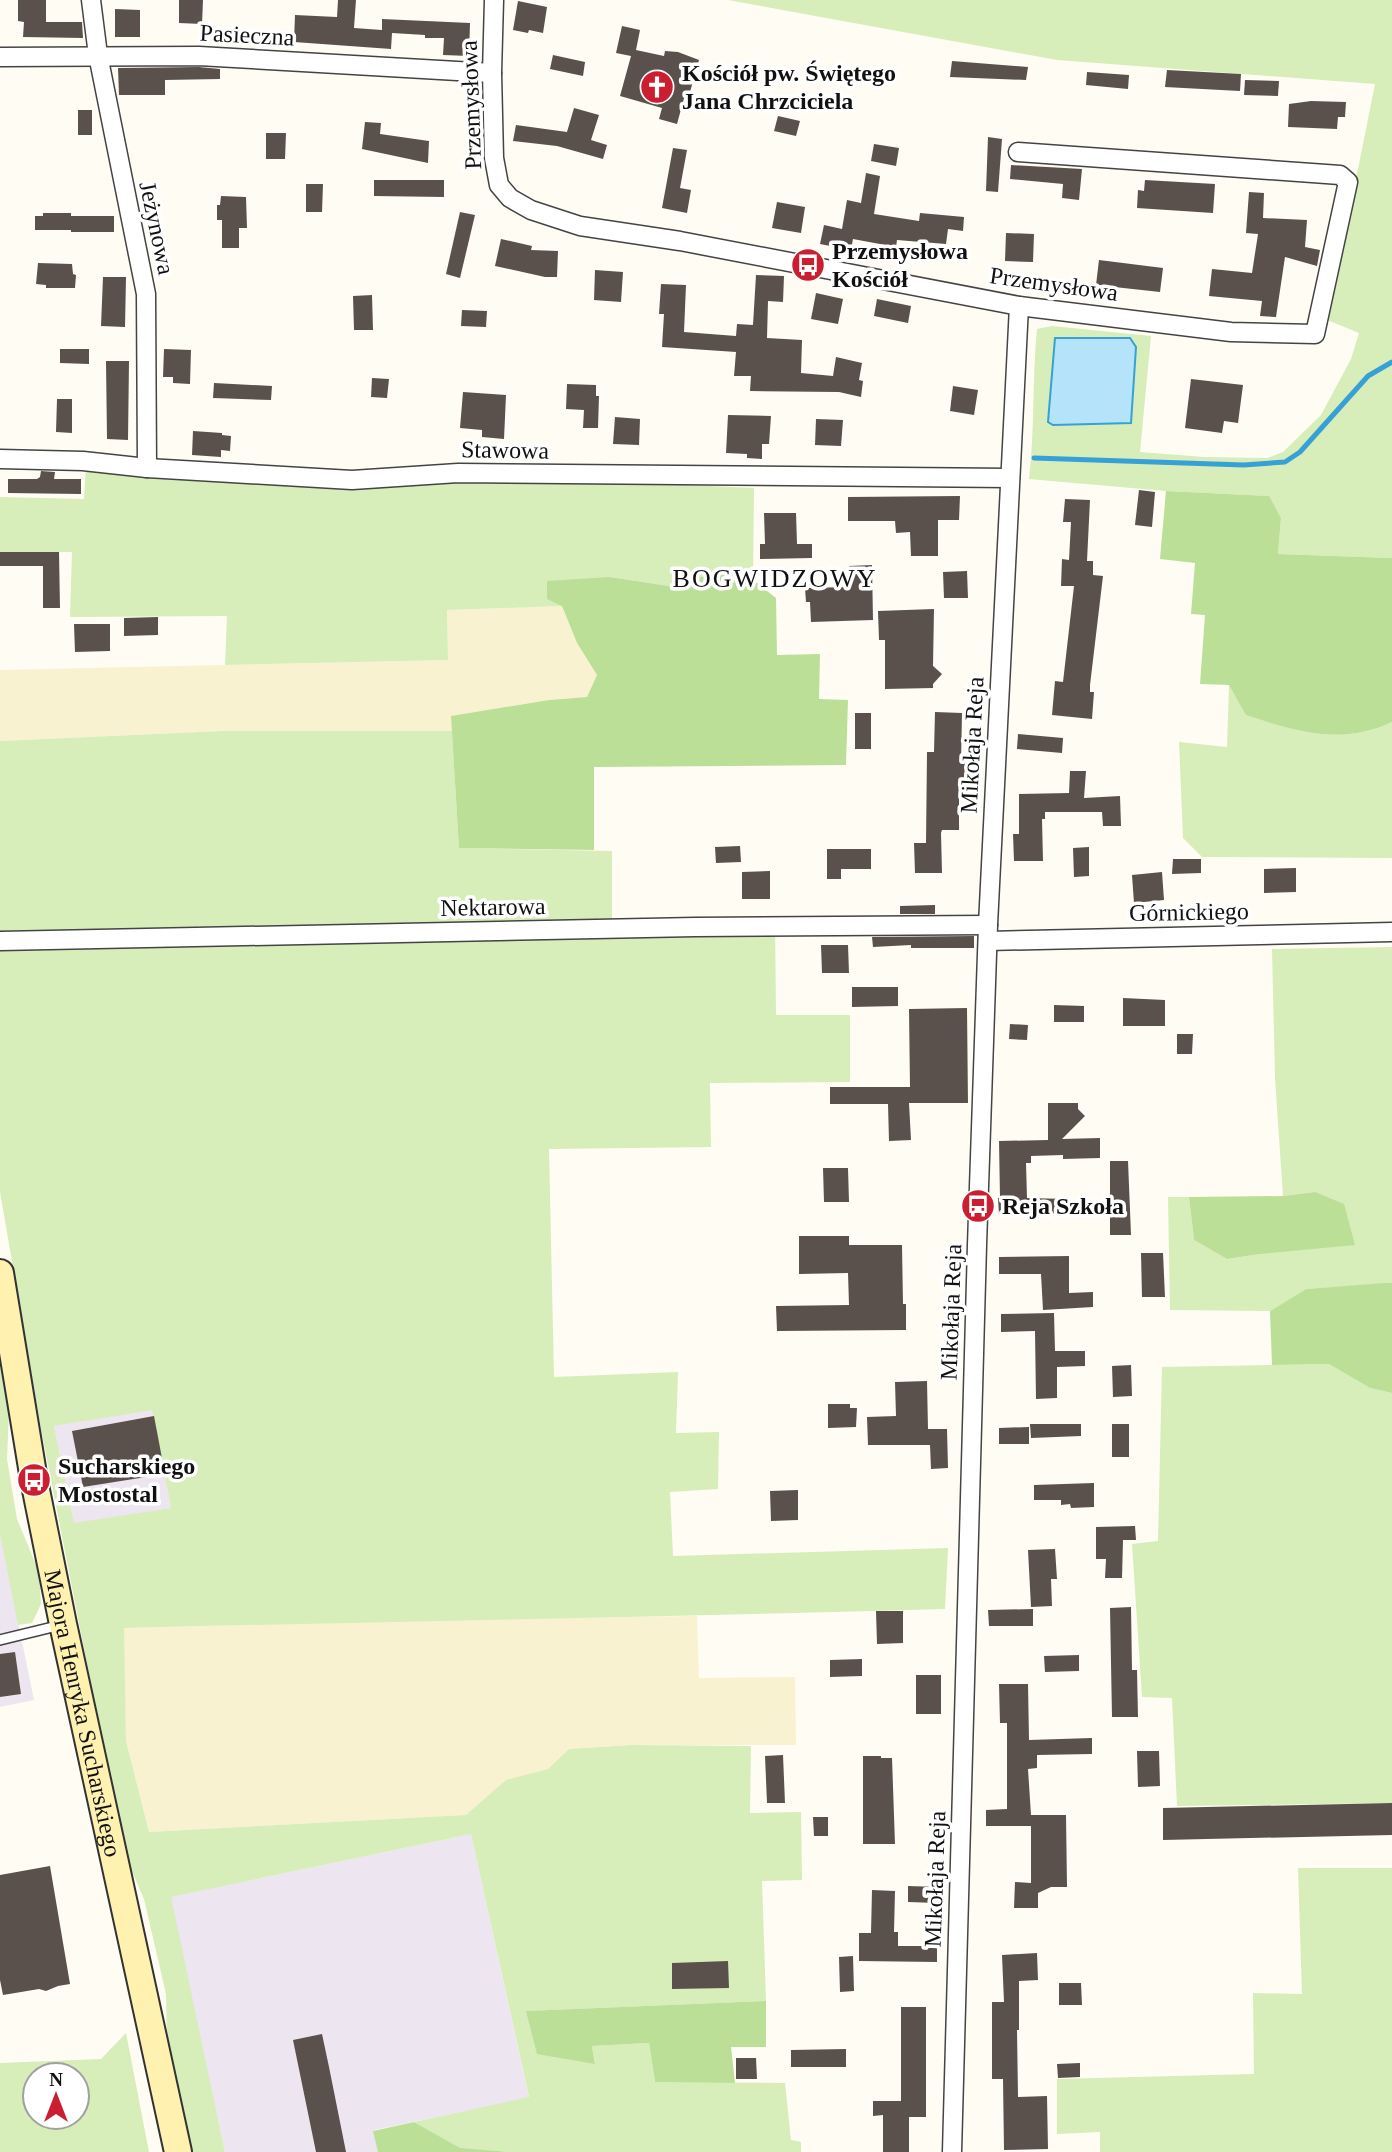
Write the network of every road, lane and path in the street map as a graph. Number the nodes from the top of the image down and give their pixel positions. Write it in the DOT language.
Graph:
graph roads {
  1 [pos="92,0"];
  2 [pos="494,0"];
  3 [pos="98,55"];
  4 [pos="0,57"];
  5 [pos="492,73"];
  6 [pos="1018,152"];
  7 [pos="1020,306"];
  8 [pos="0,459"];
  9 [pos="147,468"];
  10 [pos="1010,478"];
  11 [pos="1392,932"];
  12 [pos="988,933"];
  13 [pos="0,941"];
  14 [pos="0,1273"];
  15 [pos="63,1624"];
  16 [pos="0,1640"];
  17 [pos="178,2152"];
  18 [pos="952,2152"];
  1 -- 3 [label="street, Jeżynowa"];
  2 -- 5 [label="street, Przemysłowa"];
  3 -- 4 [label="street, Pasieczna"];
  3 -- 5 [label="street, Pasieczna"];
  3 -- 9 [label="street, Jeżynowa"];
  5 -- 7 [label="street, Przemysłowa"];
  6 -- 7 [label="street, Przemysłowa"];
  7 -- 10 [label="street, Mikołaja Reja"];
  8 -- 9 [label="street, Stawowa"];
  9 -- 10 [label="street, Stawowa"];
  10 -- 12 [label="street, Mikołaja Reja"];
  11 -- 12 [label="street, Górnickiego"];
  12 -- 13 [label="street, Nektarowa"];
  12 -- 18 [label="street, Mikołaja Reja"];
  14 -- 15 [label="street, Majora Henryka Sucharskiego"];
  15 -- 16 [label="lane"];
  15 -- 17 [label="street, Majora Henryka Sucharskiego"];
}
